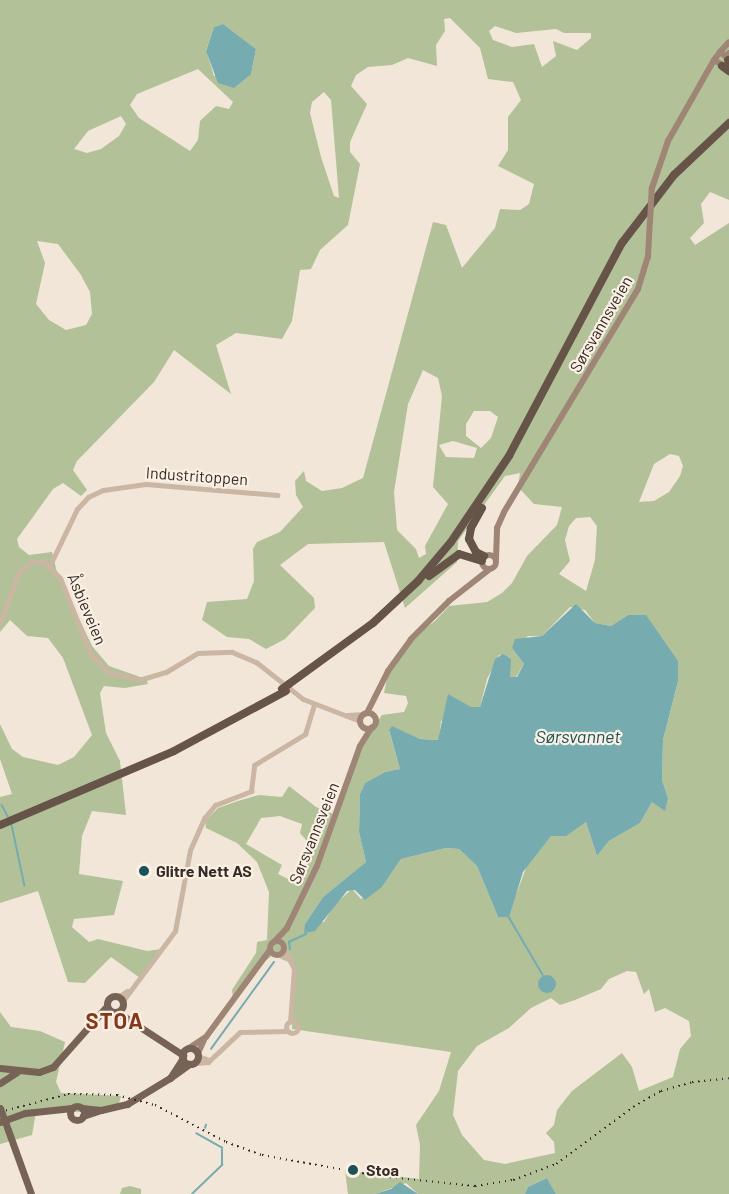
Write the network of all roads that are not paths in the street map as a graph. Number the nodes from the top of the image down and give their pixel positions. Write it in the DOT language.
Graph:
graph roads {
  1 [pos="729,42"];
  2 [pos="724,61"];
  3 [pos="729,71"];
  4 [pos="728,125"];
  5 [pos="278,495"];
  6 [pos="489,497"];
  7 [pos="496,542"];
  8 [pos="484,559"];
  9 [pos="496,559"];
  10 [pos="50,565"];
  11 [pos="490,569"];
  12 [pos="475,581"];
  13 [pos="419,582"];
  14 [pos="0,622"];
  15 [pos="377,695"];
  16 [pos="314,705"];
  17 [pos="366,713"];
  18 [pos="340,714"];
  19 [pos="375,717"];
  20 [pos="360,723"];
  21 [pos="372,728"];
  22 [pos="360,746"];
  23 [pos="1,822"];
  24 [pos="287,928"];
  25 [pos="274,942"];
  26 [pos="283,946"];
  27 [pos="275,953"];
  28 [pos="291,961"];
  29 [pos="121,1001"];
  30 [pos="107,1006"];
  31 [pos="294,1006"];
  32 [pos="116,1012"];
  33 [pos="132,1020"];
  34 [pos="289,1022"];
  35 [pos="96,1023"];
  36 [pos="297,1024"];
  37 [pos="275,1029"];
  38 [pos="288,1032"];
  39 [pos="206,1037"];
  40 [pos="185,1053"];
  41 [pos="195,1059"];
  42 [pos="0,1068"];
  43 [pos="24,1071"];
  44 [pos="171,1078"];
  45 [pos="0,1083"];
  46 [pos="0,1108"];
  47 [pos="72,1108"];
  48 [pos="53,1111"];
  49 [pos="83,1112"];
  50 [pos="72,1118"];
  51 [pos="0,1122"];
  52 [pos="29,1194"];
  1 -- 2 [label="main road"];
  2 -- 3 [label="highway"];
  2 -- 7 [label="main road, Sørsvannsveien, bridge"];
  4 -- 6 [label="highway"];
  4 -- 13 [label="highway"];
  5 -- 10 [label="street, Industritoppen"];
  6 -- 8 [label="highway"];
  6 -- 13 [label="highway"];
  7 -- 8 [label="main road, Sørsvannsveien"];
  7 -- 9 [label="main road, Sørsvannsveien"];
  8 -- 9 [label="main road"];
  8 -- 11 [label="main road"];
  8 -- 12 [label="main road, Sørsvannsveien"];
  8 -- 13 [label="highway"];
  9 -- 11 [label="main road"];
  10 -- 14 [label="street, Åsbieveien"];
  10 -- 16 [label="street, Åsbieveien"];
  11 -- 12 [label="main road, Sørsvannsveien"];
  12 -- 15 [label="main road, Sørsvannsveien"];
  13 -- 23 [label="highway"];
  15 -- 17 [label="main road, Sørsvannsveien"];
  15 -- 19 [label="main road, Sørsvannsveien"];
  16 -- 18 [label="street, Åsbieveien"];
  16 -- 29 [label="street"];
  17 -- 18 [label="street, Åsbieveien"];
  17 -- 19 [label="main road"];
  17 -- 20 [label="main road, Sørsvannsveien"];
  18 -- 20 [label="street, Åsbieveien"];
  19 -- 21 [label="main road, Sørsvannsveien"];
  20 -- 21 [label="main road"];
  20 -- 22 [label="main road, Sørsvannsveien"];
  21 -- 22 [label="main road, Sørsvannsveien"];
  22 -- 24 [label="main road, Sørsvannsveien"];
  24 -- 25 [label="main road, Sørsvannsveien"];
  24 -- 26 [label="main road, Sørsvannsveien"];
  25 -- 26 [label="main road"];
  25 -- 27 [label="main road, Sørsvannsveien"];
  26 -- 27 [label="main road, Sørsvannsveien"];
  26 -- 28 [label="street"];
  27 -- 28 [label="street"];
  27 -- 39 [label="main road"];
  28 -- 31 [label="street"];
  29 -- 30 [label="main road"];
  29 -- 32 [label="main road"];
  29 -- 33 [label="main road"];
  30 -- 32 [label="main road"];
  30 -- 35 [label="main road"];
  31 -- 34 [label="street"];
  31 -- 36 [label="street"];
  32 -- 33 [label="main road"];
  32 -- 35 [label="main road"];
  33 -- 40 [label="main road"];
  34 -- 36 [label="street"];
  34 -- 37 [label="street"];
  34 -- 38 [label="street"];
  35 -- 43 [label="main road"];
  36 -- 38 [label="street"];
  37 -- 38 [label="street"];
  37 -- 41 [label="street"];
  39 -- 40 [label="main road"];
  39 -- 41 [label="main road"];
  40 -- 41 [label="main road"];
  40 -- 41 [label="main road"];
  40 -- 44 [label="main road"];
  41 -- 44 [label="main road"];
  42 -- 43 [label="main road"];
  43 -- 45 [label="main road"];
  44 -- 49 [label="main road"];
  46 -- 52 [label="main road, bridge"];
  47 -- 48 [label="main road"];
  47 -- 49 [label="main road"];
  47 -- 50 [label="main road"];
  48 -- 50 [label="main road"];
  48 -- 51 [label="main road"];
  49 -- 50 [label="main road"];
}
